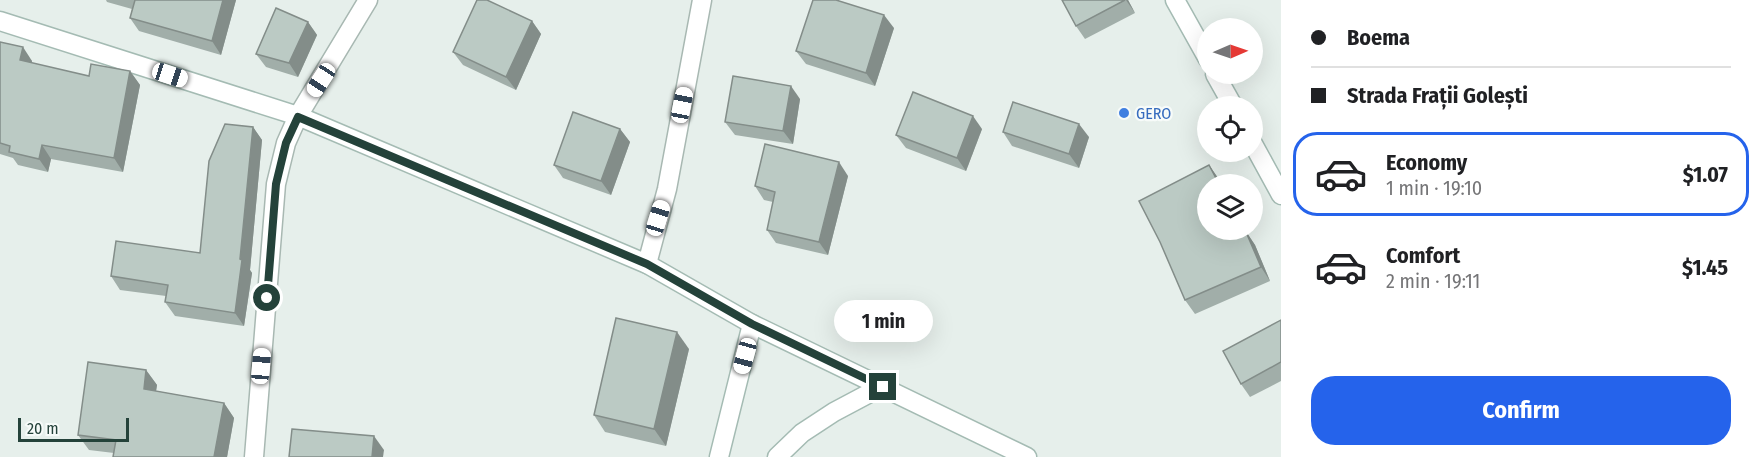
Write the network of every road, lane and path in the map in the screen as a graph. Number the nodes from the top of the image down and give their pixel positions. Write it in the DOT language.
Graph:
graph roads {
  1 [pos="368,0"];
  2 [pos="702,0"];
  3 [pos="1175,0"];
  4 [pos="0,21"];
  5 [pos="1197,40"];
  6 [pos="298,117"];
  7 [pos="1263,162"];
  8 [pos="1281,195"];
  9 [pos="647,264"];
  10 [pos="752,324"];
  11 [pos="883,387"];
  12 [pos="254,457"];
  13 [pos="718,457"];
  14 [pos="777,457"];
  15 [pos="1027,457"];
  1 -- 6 [label="street"];
  2 -- 9 [label="street"];
  3 -- 5 [label="street"];
  4 -- 6 [label="street"];
  6 -- 9 [label="street"];
  6 -- 12 [label="street"];
  7 -- 8 [label="street"];
  9 -- 10 [label="street"];
  10 -- 11 [label="street"];
  10 -- 13 [label="street"];
  11 -- 14 [label="street"];
  11 -- 15 [label="street"];
}
